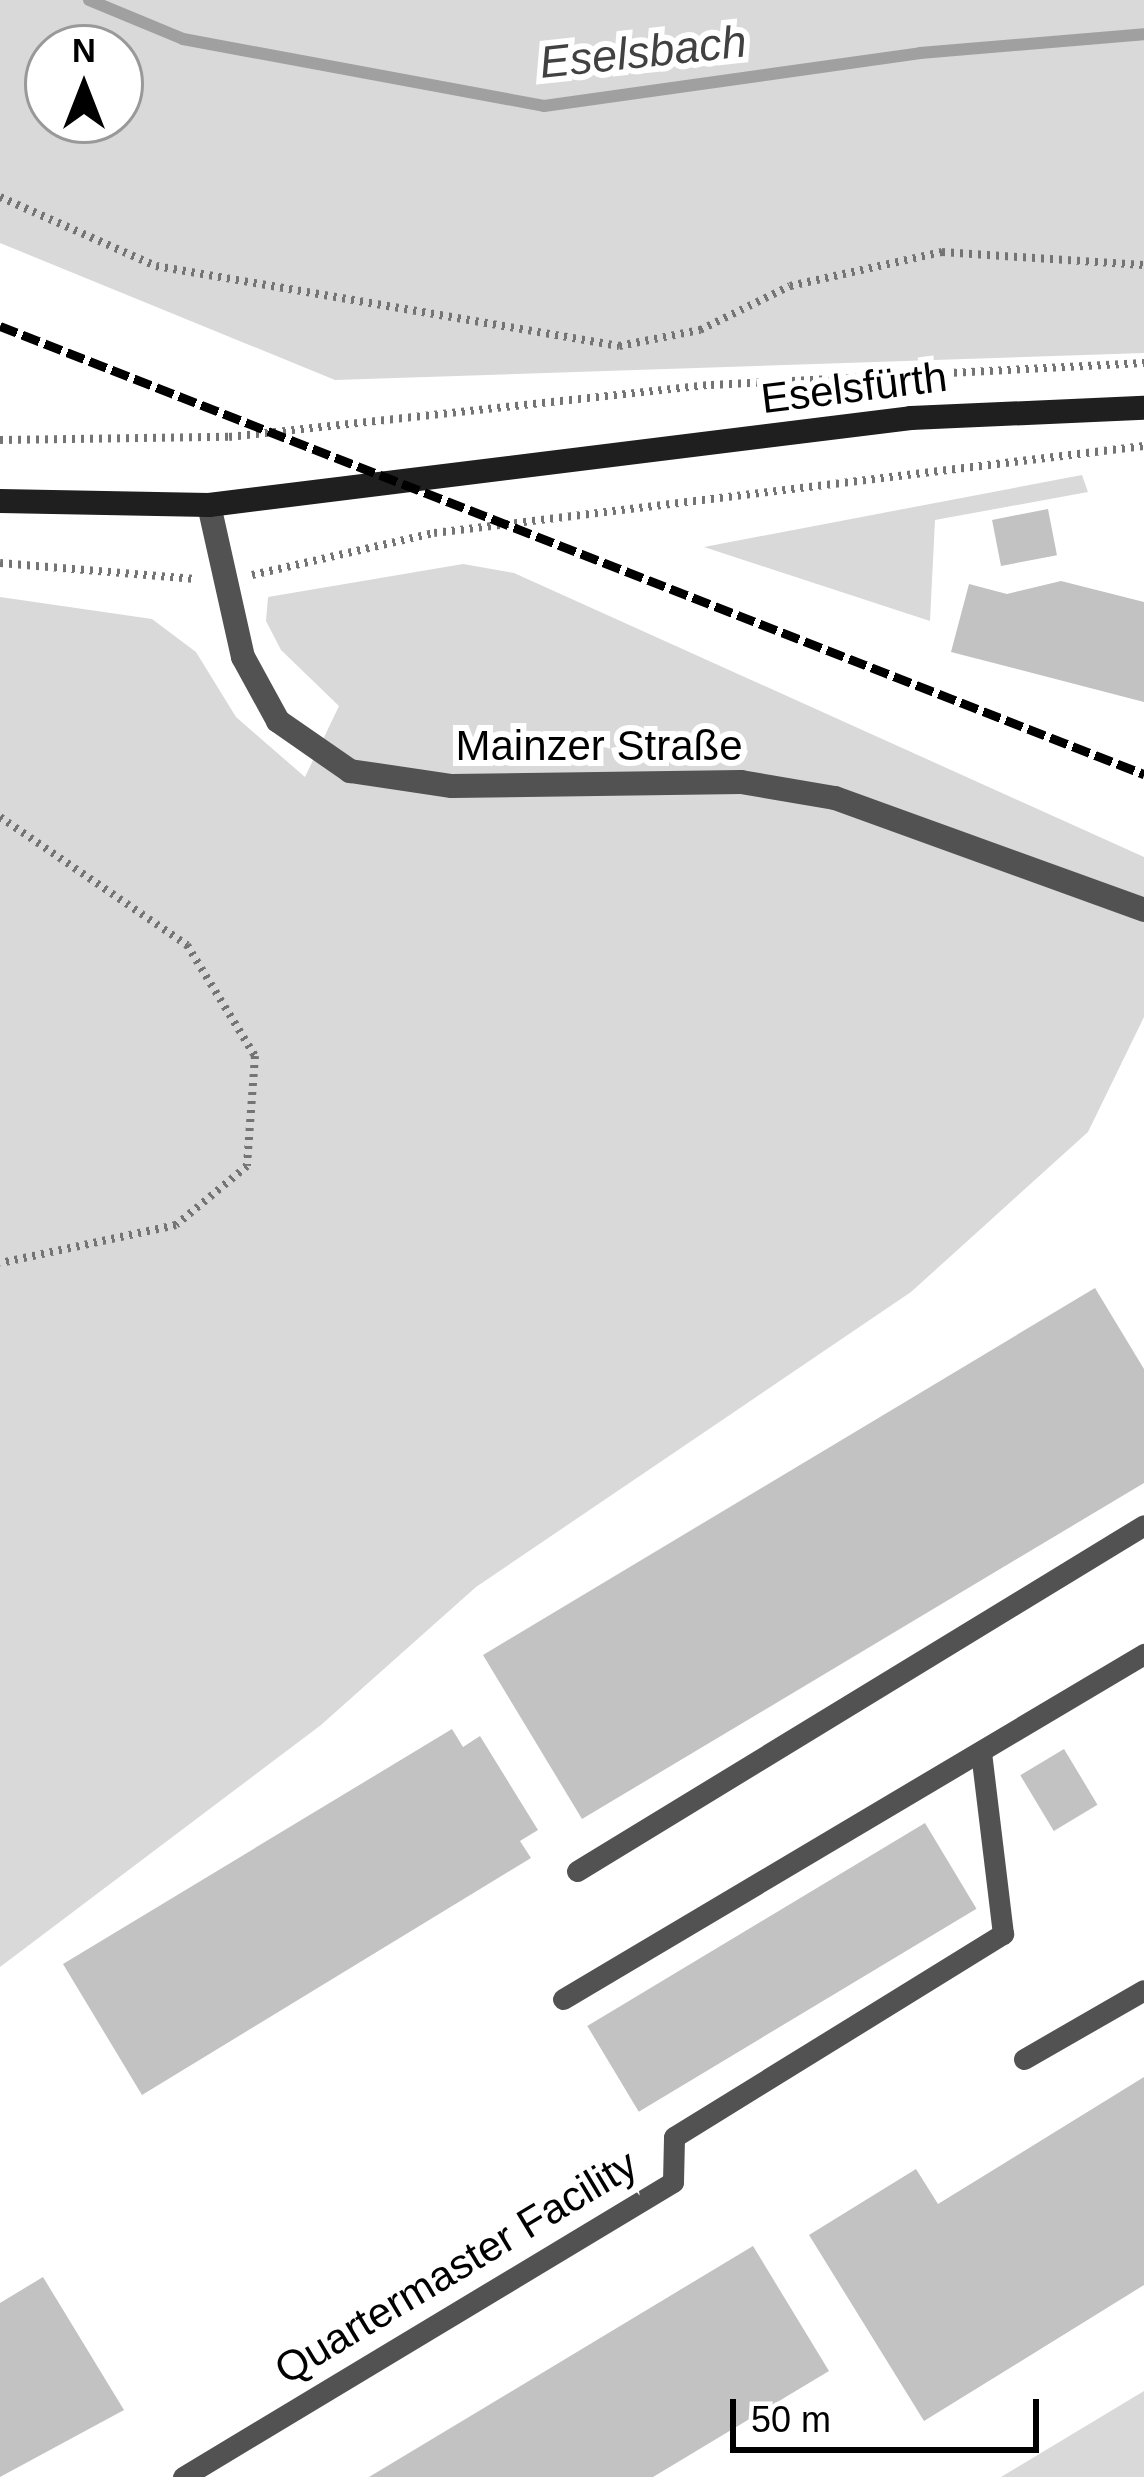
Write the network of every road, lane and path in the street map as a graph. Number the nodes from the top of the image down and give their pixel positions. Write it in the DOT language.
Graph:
graph roads {
  1 [pos="0,197"];
  2 [pos="1144,265"];
  3 [pos="1144,363"];
  4 [pos="1144,408"];
  5 [pos="0,440"];
  6 [pos="1144,446"];
  7 [pos="0,501"];
  8 [pos="209,505"];
  9 [pos="0,563"];
  10 [pos="224,580"];
  11 [pos="0,817"];
  12 [pos="1144,910"];
  13 [pos="0,1262"];
  14 [pos="1144,1525"];
  15 [pos="1144,1654"];
  16 [pos="981,1751"];
  17 [pos="577,1871"];
  18 [pos="1144,1990"];
  19 [pos="563,1999"];
  20 [pos="1024,2059"];
  21 [pos="183,2477"];
  1 -- 2 [label="path"];
  3 -- 5 [label="path"];
  4 -- 8 [label="main road, Eselsfürth"];
  6 -- 10 [label="path"];
  7 -- 8 [label="main road, Eselsfürth"];
  8 -- 10 [label="street, Mainzer Straße"];
  9 -- 10 [label="path"];
  10 -- 12 [label="street, Mainzer Straße"];
  11 -- 13 [label="path"];
  14 -- 17 [label="lane"];
  15 -- 16 [label="lane"];
  16 -- 19 [label="lane"];
  16 -- 21 [label="lane, Quartermaster Facility"];
  18 -- 20 [label="lane"];
}
